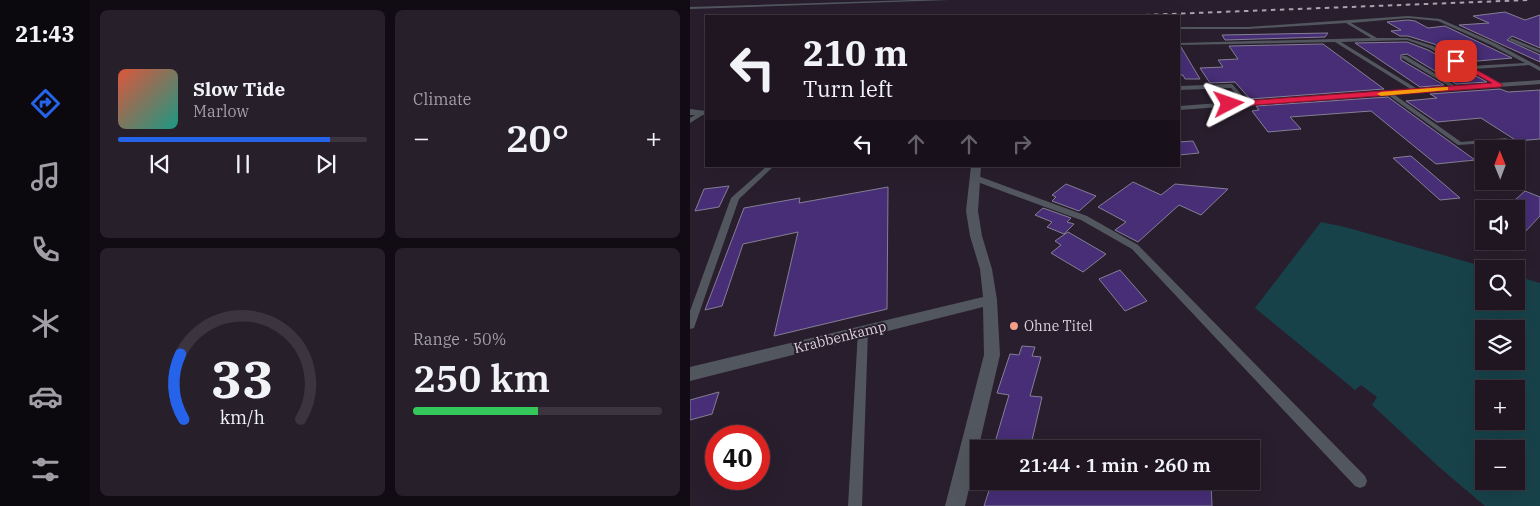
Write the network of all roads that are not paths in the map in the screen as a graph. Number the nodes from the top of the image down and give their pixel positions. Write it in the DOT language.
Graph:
graph roads {
  1 [pos="947,0"];
  2 [pos="690,8"];
  3 [pos="1347,22"];
  4 [pos="1456,27"];
  5 [pos="1180,28"];
  6 [pos="1511,39"];
  7 [pos="1337,40"];
  8 [pos="1376,40"];
  9 [pos="1180,44"];
  10 [pos="1540,52"];
  11 [pos="1404,57"];
  12 [pos="1528,64"];
  13 [pos="1469,68"];
  14 [pos="1540,69"];
  15 [pos="1540,82"];
  16 [pos="1500,85"];
  17 [pos="1180,88"];
  18 [pos="1456,88"];
  19 [pos="1417,91"];
  20 [pos="1389,93"];
  21 [pos="1246,103"];
  22 [pos="1180,108"];
  23 [pos="690,112"];
  24 [pos="705,112"];
  25 [pos="690,121"];
  26 [pos="1475,143"];
  27 [pos="770,167"];
  28 [pos="975,172"];
  29 [pos="990,300"];
  30 [pos="690,324"];
  31 [pos="864,331"];
  32 [pos="690,374"];
  33 [pos="1360,481"];
  34 [pos="855,506"];
  35 [pos="954,506"];
  1 -- 2 [label="lane"];
  3 -- 4 [label="lane"];
  3 -- 5 [label="lane"];
  3 -- 8 [label="lane"];
  4 -- 12 [label="lane"];
  6 -- 10 [label="lane"];
  7 -- 8 [label="lane"];
  7 -- 9 [label="lane"];
  7 -- 19 [label="lane"];
  8 -- 13 [label="lane"];
  11 -- 18 [label="lane"];
  12 -- 13 [label="lane"];
  12 -- 14 [label="lane"];
  13 -- 16 [label="lane"];
  15 -- 16 [label="street"];
  16 -- 18 [label="street"];
  17 -- 21 [label="lane"];
  18 -- 19 [label="street"];
  19 -- 20 [label="street"];
  20 -- 21 [label="street"];
  20 -- 26 [label="lane"];
  21 -- 22 [label="street"];
  23 -- 24 [label="street"];
  24 -- 25 [label="lane"];
  27 -- 30 [label="lane"];
  28 -- 29 [label="street"];
  28 -- 33 [label="lane"];
  29 -- 31 [label="street, Krabbenkamp"];
  29 -- 35 [label="street"];
  31 -- 32 [label="street, Krabbenkamp"];
  31 -- 34 [label="lane"];
}
